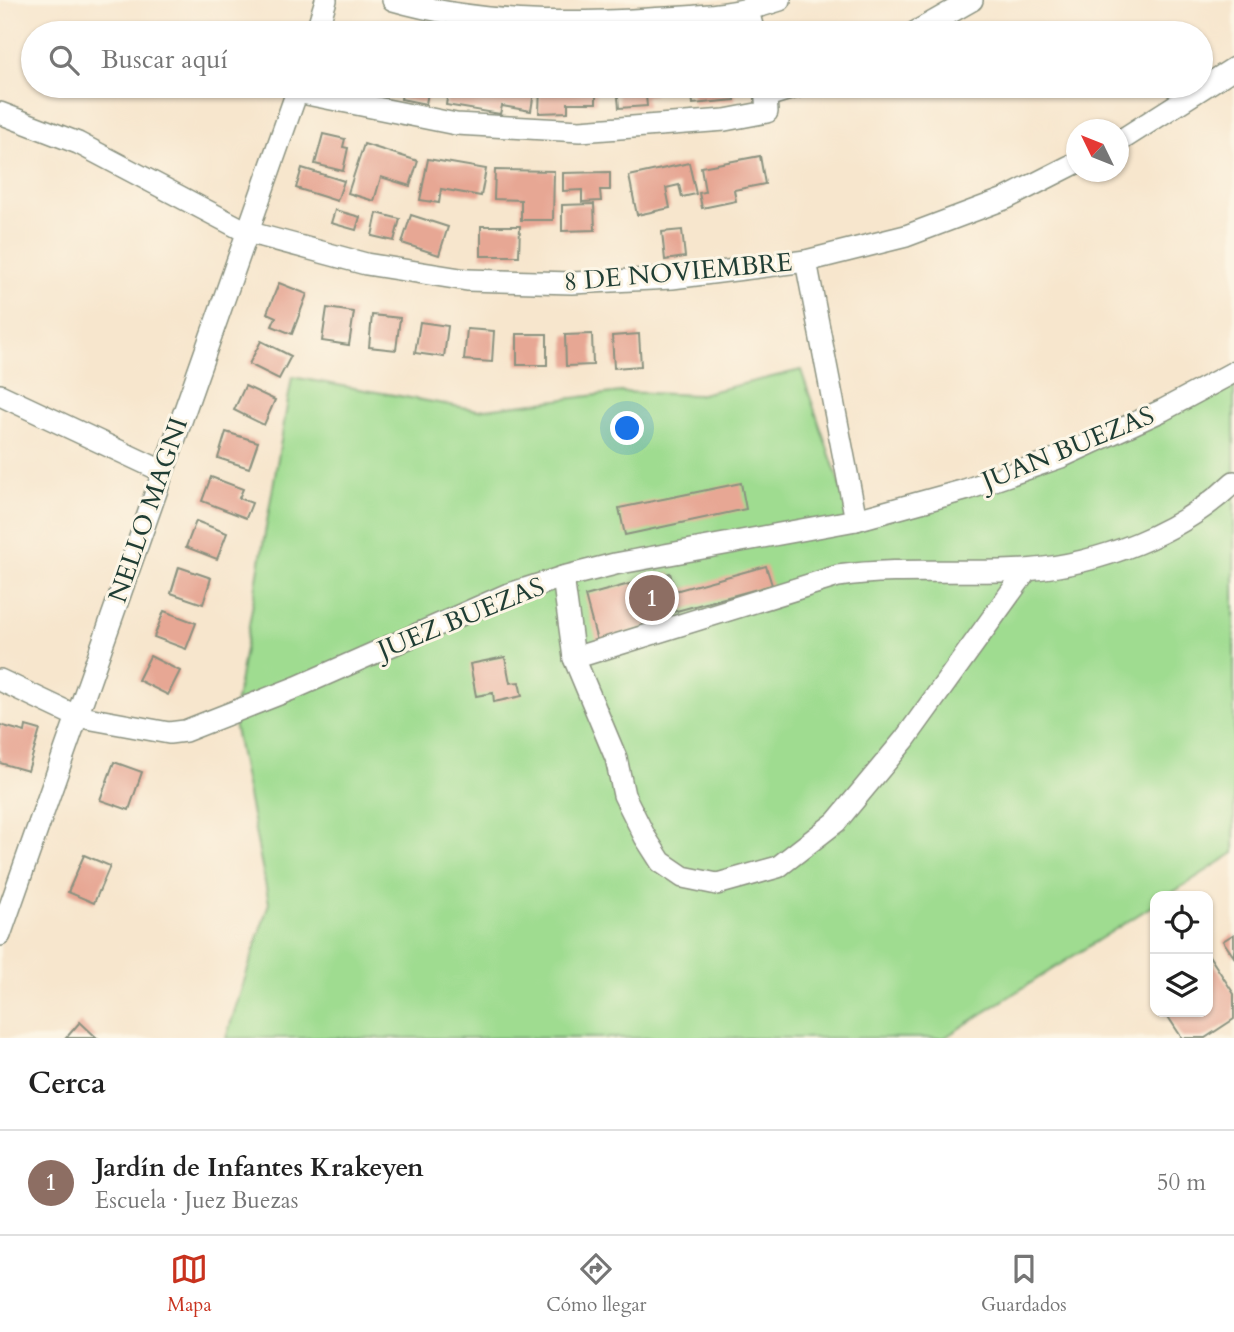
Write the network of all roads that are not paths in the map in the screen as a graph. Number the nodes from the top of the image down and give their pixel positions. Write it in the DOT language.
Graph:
graph roads {
  1 [pos="326,0"];
  2 [pos="393,0"];
  3 [pos="780,0"];
  4 [pos="972,0"];
  5 [pos="748,11"];
  6 [pos="320,21"];
  7 [pos="525,21"];
  8 [pos="617,21"];
  9 [pos="751,21"];
  10 [pos="935,21"];
  11 [pos="1234,68"];
  12 [pos="1213,81"];
  13 [pos="295,98"];
  14 [pos="339,98"];
  15 [pos="766,98"];
  16 [pos="1187,98"];
  17 [pos="0,113"];
  18 [pos="1129,135"];
  19 [pos="1066,168"];
  20 [pos="247,232"];
  21 [pos="806,261"];
  22 [pos="1234,372"];
  23 [pos="0,395"];
  24 [pos="162,471"];
  25 [pos="1234,482"];
  26 [pos="856,520"];
  27 [pos="1027,570"];
  28 [pos="563,577"];
  29 [pos="574,658"];
  30 [pos="0,680"];
  31 [pos="76,716"];
  32 [pos="0,935"];
  1 -- 6 [label="street"];
  2 -- 7 [label="street"];
  3 -- 5 [label="street"];
  4 -- 10 [label="street"];
  5 -- 8 [label="street"];
  5 -- 9 [label="street"];
  11 -- 12 [label="street"];
  13 -- 20 [label="street, NELLO MAGNI"];
  14 -- 15 [label="street"];
  16 -- 18 [label="street"];
  17 -- 20 [label="street, 8 DE NOVIEMBRE"];
  19 -- 21 [label="street, 8 DE NOVIEMBRE"];
  20 -- 21 [label="street, 8 DE NOVIEMBRE"];
  20 -- 24 [label="street, NELLO MAGNI"];
  21 -- 26 [label="street"];
  22 -- 26 [label="street, JUAN BUEZAS"];
  23 -- 24 [label="street"];
  24 -- 31 [label="street, NELLO MAGNI"];
  25 -- 27 [label="street"];
  26 -- 28 [label="street, JUEZ BUEZAS"];
  27 -- 29 [label="street"];
  27 -- 29 [label="street"];
  28 -- 29 [label="street"];
  28 -- 31 [label="street, JUEZ BUEZAS"];
  30 -- 31 [label="street, JUEZ BUEZAS"];
  31 -- 32 [label="street, NELLO MAGNI"];
}
